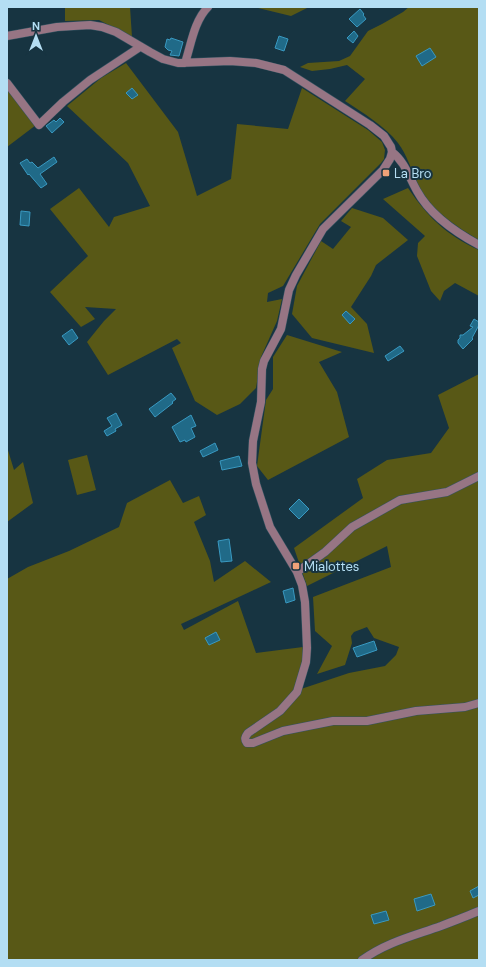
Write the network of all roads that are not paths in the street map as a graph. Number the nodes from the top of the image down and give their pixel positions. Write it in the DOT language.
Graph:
graph roads {
  1 [pos="208,7"];
  2 [pos="7,36"];
  3 [pos="140,47"];
  4 [pos="185,63"];
  5 [pos="7,83"];
  6 [pos="392,152"];
  7 [pos="479,245"];
  8 [pos="479,476"];
  9 [pos="296,572"];
  10 [pos="479,703"];
  11 [pos="479,911"];
  12 [pos="362,960"];
  1 -- 4 [label="street"];
  2 -- 3 [label="street"];
  3 -- 4 [label="street"];
  3 -- 5 [label="street"];
  4 -- 6 [label="street"];
  6 -- 7 [label="street"];
  6 -- 9 [label="street"];
  8 -- 9 [label="street"];
  9 -- 10 [label="street"];
  11 -- 12 [label="street"];
}
